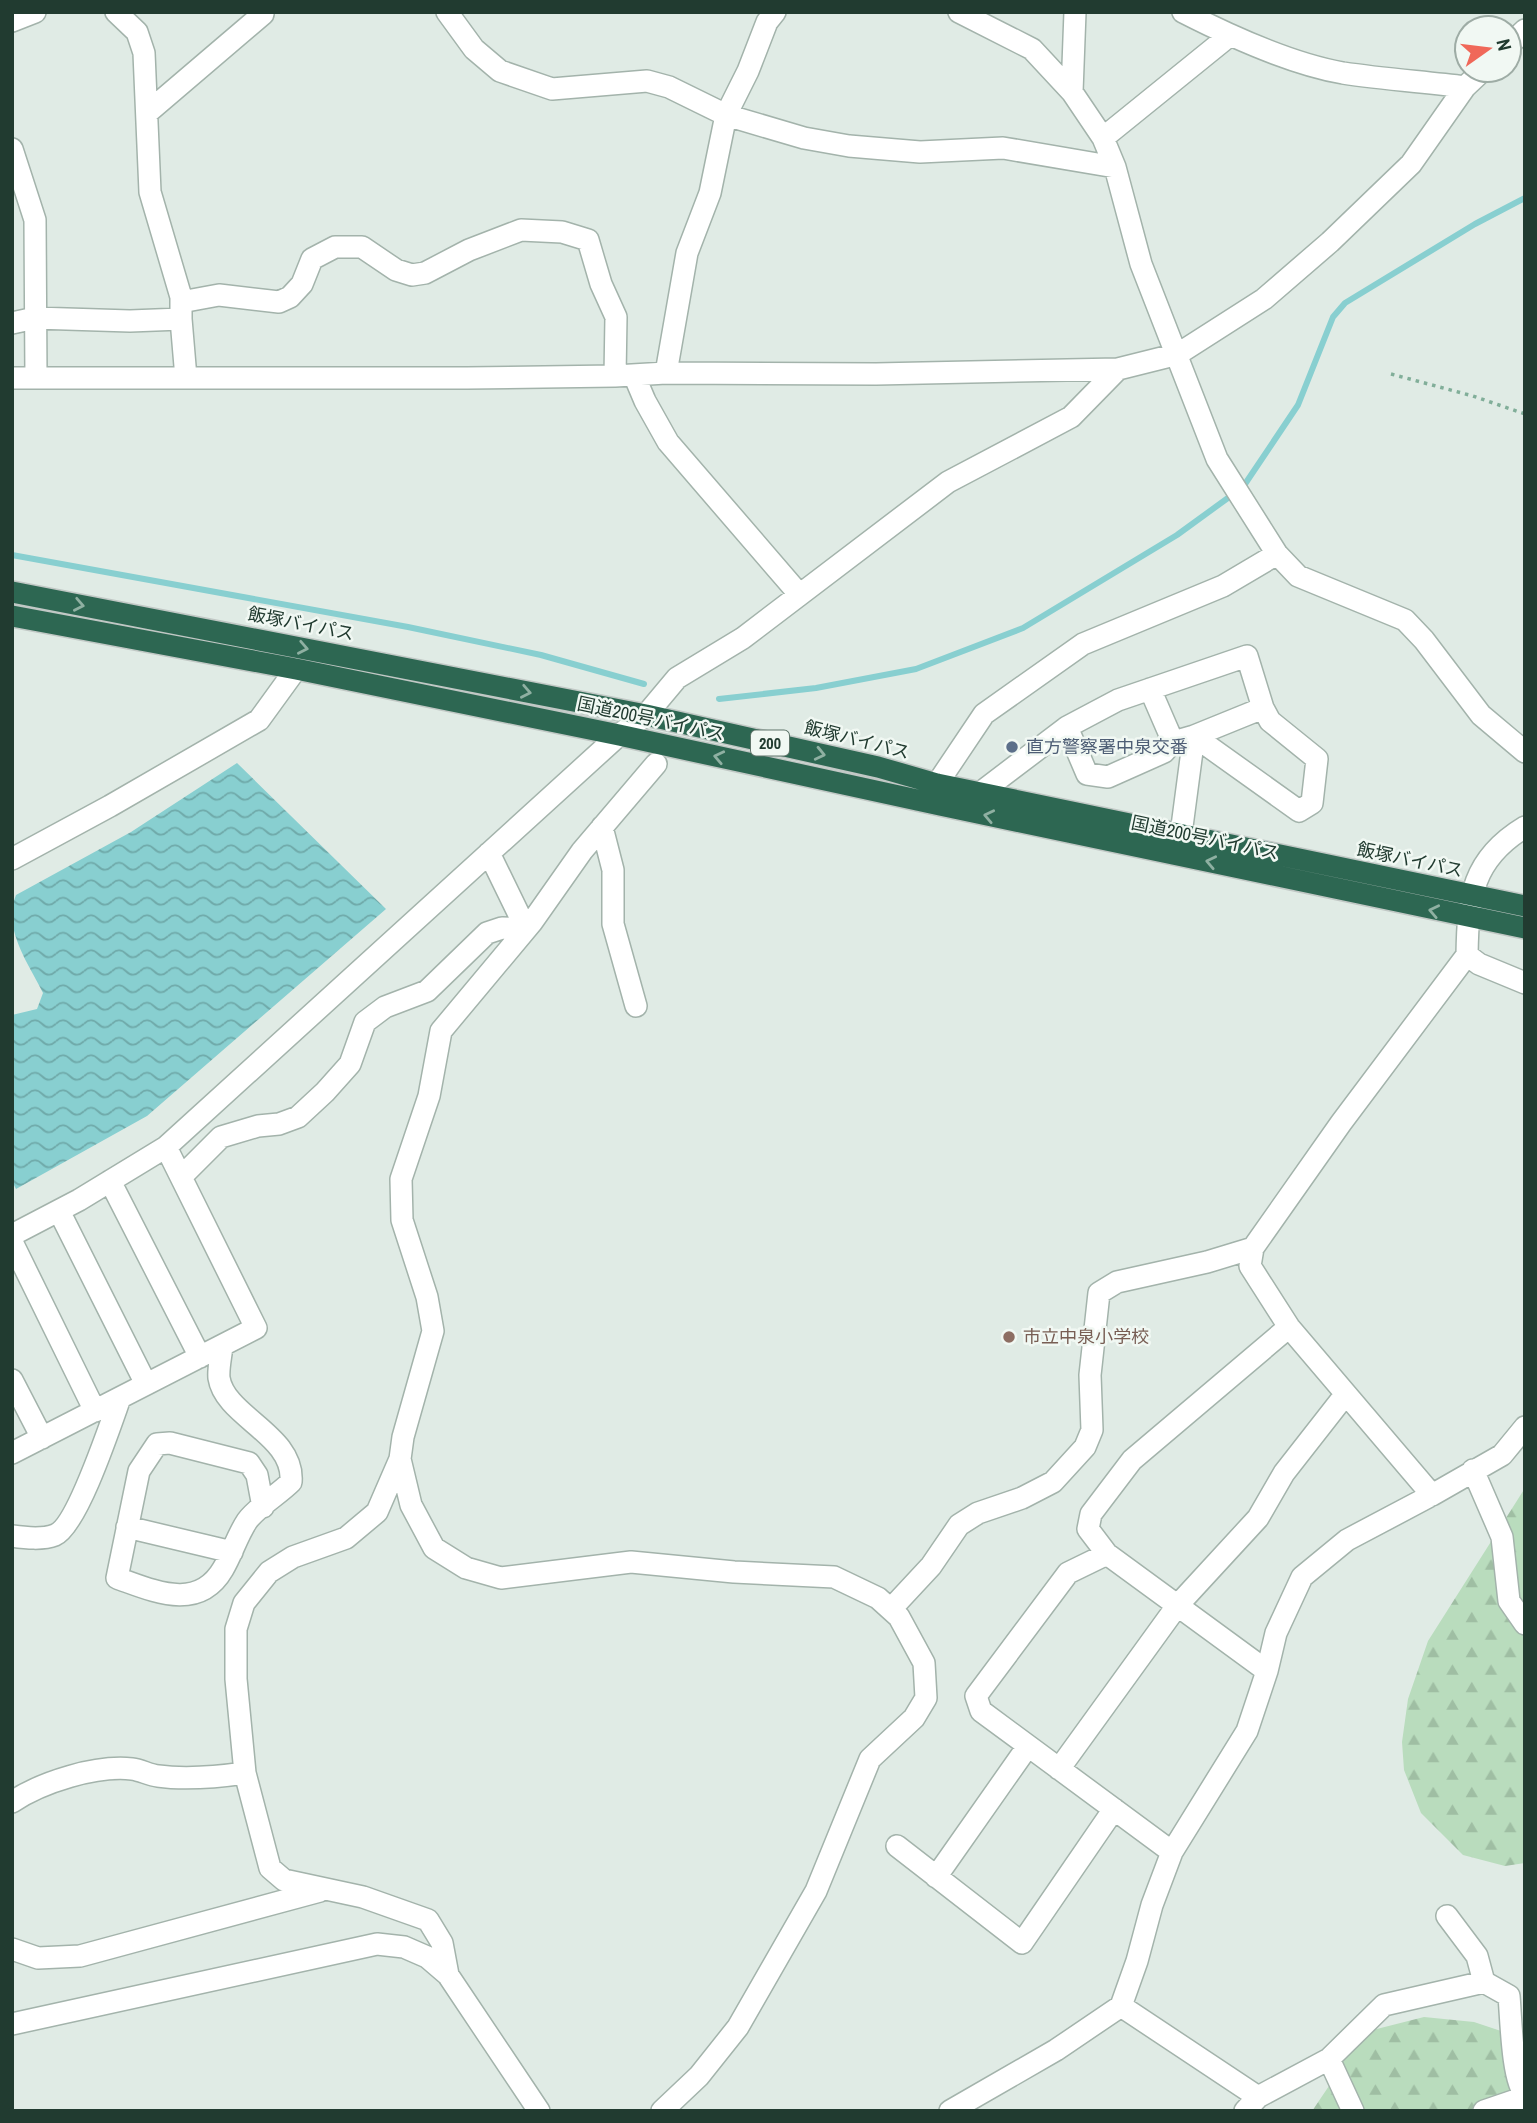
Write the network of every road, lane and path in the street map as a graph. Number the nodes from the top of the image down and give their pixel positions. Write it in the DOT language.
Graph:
graph roads {
  1 [pos="35,12"];
  2 [pos="116,12"];
  3 [pos="447,12"];
  4 [pos="775,12"];
  5 [pos="960,12"];
  6 [pos="1075,12"];
  7 [pos="1183,12"];
  8 [pos="263,14"];
  9 [pos="12,21"];
  10 [pos="1229,36"];
  11 [pos="1468,84"];
  12 [pos="1465,87"];
  13 [pos="1072,92"];
  14 [pos="147,113"];
  15 [pos="726,115"];
  16 [pos="1103,138"];
  17 [pos="12,149"];
  18 [pos="1115,167"];
  19 [pos="181,310"];
  20 [pos="35,318"];
  21 [pos="12,323"];
  22 [pos="1178,354"];
  23 [pos="1118,369"];
  24 [pos="666,373"];
  25 [pos="1391,374"];
  26 [pos="625,376"];
  27 [pos="12,378"];
  28 [pos="36,378"];
  29 [pos="186,378"];
  30 [pos="1525,414"];
  31 [pos="1277,554"];
  32 [pos="12,592"];
  33 [pos="799,594"];
  34 [pos="12,616"];
  35 [pos="296,669"];
  36 [pos="1150,689"];
  37 [pos="1264,708"];
  38 [pos="646,715"];
  39 [pos="1067,727"];
  40 [pos="620,735"];
  41 [pos="1194,736"];
  42 [pos="1172,742"];
  43 [pos="1525,752"];
  44 [pos="656,764"];
  45 [pos="937,784"];
  46 [pos="980,793"];
  47 [pos="602,827"];
  48 [pos="1525,827"];
  49 [pos="1181,834"];
  50 [pos="489,853"];
  51 [pos="12,859"];
  52 [pos="1471,896"];
  53 [pos="1525,906"];
  54 [pos="1468,918"];
  55 [pos="1525,928"];
  56 [pos="526,929"];
  57 [pos="1466,955"];
  58 [pos="1525,983"];
  59 [pos="636,1006"];
  60 [pos="166,1146"];
  61 [pos="181,1177"];
  62 [pos="110,1181"];
  63 [pos="59,1211"];
  64 [pos="12,1235"];
  65 [pos="12,1242"];
  66 [pos="1253,1248"];
  67 [pos="1289,1327"];
  68 [pos="222,1346"];
  69 [pos="200,1357"];
  70 [pos="12,1380"];
  71 [pos="146,1384"];
  72 [pos="1345,1395"];
  73 [pos="120,1398"];
  74 [pos="95,1411"];
  75 [pos="1525,1427"];
  76 [pos="42,1438"];
  77 [pos="12,1453"];
  78 [pos="400,1458"];
  79 [pos="1473,1470"];
  80 [pos="1432,1496"];
  81 [pos="263,1507"];
  82 [pos="127,1527"];
  83 [pos="12,1536"];
  84 [pos="232,1552"];
  85 [pos="1107,1554"];
  86 [pos="1177,1605"];
  87 [pos="891,1609"];
  88 [pos="1525,1624"];
  89 [pos="1267,1671"];
  90 [pos="1028,1746"];
  91 [pos="1059,1769"];
  92 [pos="245,1773"];
  93 [pos="12,1802"];
  94 [pos="1114,1809"];
  95 [pos="897,1846"];
  96 [pos="1172,1852"];
  97 [pos="936,1877"];
  98 [pos="325,1889"];
  99 [pos="1447,1916"];
  100 [pos="12,1949"];
  101 [pos="448,1975"];
  102 [pos="1484,1982"];
  103 [pos="1121,2006"];
  104 [pos="12,2024"];
  105 [pos="1329,2059"];
  106 [pos="1525,2096"];
  107 [pos="1252,2104"];
  108 [pos="540,2111"];
  109 [pos="662,2111"];
  110 [pos="950,2111"];
  111 [pos="1353,2111"];
  112 [pos="1484,2111"];
  1 -- 9 [label="street"];
  2 -- 14 [label="street"];
  3 -- 15 [label="street"];
  4 -- 15 [label="street"];
  5 -- 13 [label="street"];
  6 -- 13 [label="street"];
  7 -- 10 [label="street"];
  8 -- 14 [label="street"];
  10 -- 12 [label="street"];
  10 -- 16 [label="street"];
  11 -- 12 [label="street"];
  12 -- 22 [label="street"];
  13 -- 16 [label="street"];
  14 -- 19 [label="street"];
  15 -- 18 [label="street"];
  15 -- 24 [label="street"];
  16 -- 18 [label="street"];
  17 -- 20 [label="street"];
  18 -- 22 [label="street"];
  19 -- 20 [label="street"];
  19 -- 26 [label="street"];
  19 -- 29 [label="street"];
  20 -- 21 [label="street"];
  20 -- 28 [label="street"];
  22 -- 23 [label="street"];
  22 -- 31 [label="street"];
  23 -- 24 [label="street"];
  23 -- 33 [label="street"];
  24 -- 26 [label="street"];
  25 -- 30 [label="path"];
  26 -- 29 [label="street"];
  26 -- 33 [label="street"];
  27 -- 28 [label="street"];
  28 -- 29 [label="street"];
  31 -- 43 [label="street"];
  31 -- 45 [label="street"];
  32 -- 38 [label="highway, 飯塚バイパス / 200, one-way"];
  33 -- 38 [label="street"];
  34 -- 35 [label="highway, 国道200号バイパス / 200"];
  35 -- 40 [label="highway, 国道200号バイパス / 200"];
  35 -- 51 [label="street"];
  36 -- 37 [label="street"];
  36 -- 39 [label="street"];
  36 -- 42 [label="street"];
  37 -- 41 [label="street"];
  37 -- 41 [label="street"];
  38 -- 40 [label="street"];
  38 -- 45 [label="highway, 飯塚バイパス / 200, one-way"];
  39 -- 42 [label="street"];
  39 -- 46 [label="street"];
  40 -- 50 [label="street"];
  54 -- 40 [label="highway, 国道200号バイパス / 200, one-way"];
  41 -- 42 [label="street"];
  41 -- 49 [label="street"];
  44 -- 47 [label="street"];
  45 -- 46 [label="highway, 飯塚バイパス / 200"];
  46 -- 49 [label="highway, 飯塚バイパス / 200"];
  47 -- 56 [label="street"];
  47 -- 59 [label="street"];
  48 -- 52 [label="street"];
  49 -- 52 [label="highway, 飯塚バイパス / 200"];
  50 -- 56 [label="street"];
  50 -- 60 [label="street"];
  52 -- 53 [label="highway, 飯塚バイパス / 200"];
  52 -- 54 [label="street"];
  54 -- 55 [label="highway, 国道200号バイパス / 200"];
  54 -- 57 [label="street"];
  56 -- 61 [label="street"];
  56 -- 78 [label="street"];
  57 -- 58 [label="street"];
  57 -- 66 [label="street"];
  60 -- 61 [label="street"];
  60 -- 62 [label="street"];
  61 -- 68 [label="street"];
  62 -- 63 [label="street"];
  62 -- 69 [label="street"];
  63 -- 64 [label="street"];
  63 -- 71 [label="street"];
  65 -- 74 [label="street"];
  66 -- 67 [label="street"];
  66 -- 87 [label="street"];
  67 -- 72 [label="street"];
  67 -- 85 [label="street"];
  68 -- 69 [label="street"];
  68 -- 81 [label="street"];
  69 -- 71 [label="street"];
  70 -- 76 [label="street"];
  71 -- 73 [label="street"];
  72 -- 80 [label="street"];
  72 -- 86 [label="street"];
  73 -- 74 [label="street"];
  73 -- 83 [label="street"];
  74 -- 76 [label="street"];
  75 -- 79 [label="street"];
  76 -- 77 [label="street"];
  78 -- 87 [label="street"];
  78 -- 92 [label="street"];
  79 -- 80 [label="street"];
  79 -- 88 [label="street"];
  80 -- 89 [label="street"];
  81 -- 82 [label="street"];
  81 -- 84 [label="street"];
  82 -- 84 [label="street"];
  82 -- 84 [label="street"];
  85 -- 86 [label="street"];
  85 -- 90 [label="street"];
  86 -- 89 [label="street"];
  86 -- 91 [label="street"];
  87 -- 109 [label="street"];
  89 -- 96 [label="street"];
  90 -- 91 [label="street"];
  90 -- 97 [label="street"];
  91 -- 94 [label="street"];
  92 -- 93 [label="street"];
  92 -- 98 [label="street"];
  94 -- 96 [label="street"];
  94 -- 97 [label="street"];
  95 -- 97 [label="street"];
  96 -- 103 [label="street"];
  98 -- 100 [label="street"];
  98 -- 101 [label="street"];
  99 -- 102 [label="street"];
  101 -- 104 [label="street"];
  101 -- 108 [label="street"];
  102 -- 105 [label="street"];
  102 -- 106 [label="street"];
  103 -- 107 [label="street"];
  103 -- 110 [label="street"];
  105 -- 107 [label="street"];
  105 -- 111 [label="street"];
  106 -- 112 [label="street"];
}
